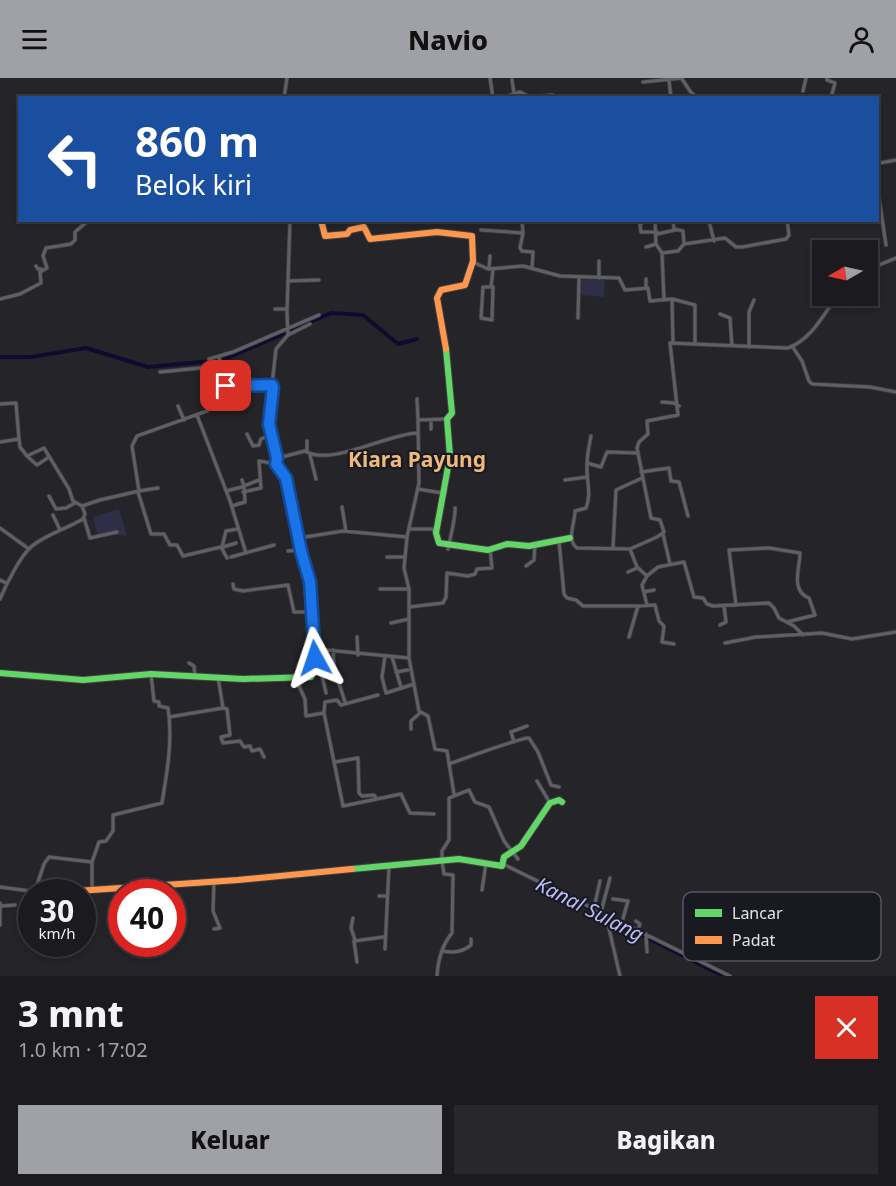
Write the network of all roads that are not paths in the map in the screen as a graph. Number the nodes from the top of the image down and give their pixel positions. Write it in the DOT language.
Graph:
graph roads {
  1 [pos="287,78"];
  2 [pos="490,78"];
  3 [pos="682,78"];
  4 [pos="806,78"];
  5 [pos="827,78"];
  6 [pos="512,80"];
  7 [pos="669,80"];
  8 [pos="644,82"];
  9 [pos="803,91"];
  10 [pos="512,95"];
  11 [pos="284,96"];
  12 [pos="493,96"];
  13 [pos="528,96"];
  14 [pos="671,96"];
  15 [pos="696,96"];
  16 [pos="832,96"];
  17 [pos="896,160"];
  18 [pos="879,163"];
  19 [pos="879,198"];
  20 [pos="87,222"];
  21 [pos="290,222"];
  22 [pos="322,222"];
  23 [pos="522,222"];
  24 [pos="642,222"];
  25 [pos="655,222"];
  26 [pos="673,222"];
  27 [pos="709,222"];
  28 [pos="787,222"];
  29 [pos="481,230"];
  30 [pos="675,230"];
  31 [pos="523,233"];
  32 [pos="657,233"];
  33 [pos="714,241"];
  34 [pos="656,244"];
  35 [pos="684,244"];
  36 [pos="886,245"];
  37 [pos="645,247"];
  38 [pos="662,253"];
  39 [pos="490,256"];
  40 [pos="896,258"];
  41 [pos="599,261"];
  42 [pos="475,263"];
  43 [pos="878,265"];
  44 [pos="36,266"];
  45 [pos="532,268"];
  46 [pos="490,269"];
  47 [pos="40,271"];
  48 [pos="579,277"];
  49 [pos="599,278"];
  50 [pos="646,279"];
  51 [pos="318,280"];
  52 [pos="288,281"];
  53 [pos="491,287"];
  54 [pos="646,287"];
  55 [pos="0,299"];
  56 [pos="672,299"];
  57 [pos="664,300"];
  58 [pos="754,300"];
  59 [pos="830,306"];
  60 [pos="275,309"];
  61 [pos="287,309"];
  62 [pos="720,314"];
  63 [pos="319,315"];
  64 [pos="578,318"];
  65 [pos="310,324"];
  66 [pos="287,332"];
  67 [pos="673,342"];
  68 [pos="695,344"];
  69 [pos="732,346"];
  70 [pos="792,346"];
  71 [pos="749,347"];
  72 [pos="209,358"];
  73 [pos="220,361"];
  74 [pos="160,372"];
  75 [pos="272,385"];
  76 [pos="226,386"];
  77 [pos="896,392"];
  78 [pos="417,399"];
  79 [pos="662,402"];
  80 [pos="0,404"];
  81 [pos="178,406"];
  82 [pos="679,406"];
  83 [pos="197,415"];
  84 [pos="447,419"];
  85 [pos="184,420"];
  86 [pos="418,420"];
  87 [pos="432,420"];
  88 [pos="431,429"];
  89 [pos="417,433"];
  90 [pos="247,434"];
  91 [pos="271,435"];
  92 [pos="591,436"];
  93 [pos="19,439"];
  94 [pos="307,441"];
  95 [pos="0,442"];
  96 [pos="309,453"];
  97 [pos="638,453"];
  98 [pos="419,455"];
  99 [pos="27,456"];
  100 [pos="50,457"];
  101 [pos="453,457"];
  102 [pos="276,461"];
  103 [pos="586,463"];
  104 [pos="641,472"];
  105 [pos="587,477"];
  106 [pos="642,478"];
  107 [pos="316,479"];
  108 [pos="242,480"];
  109 [pos="260,480"];
  110 [pos="565,480"];
  111 [pos="244,486"];
  112 [pos="158,488"];
  113 [pos="418,489"];
  114 [pos="138,491"];
  115 [pos="226,491"];
  116 [pos="243,492"];
  117 [pos="444,493"];
  118 [pos="49,496"];
  119 [pos="75,503"];
  120 [pos="82,506"];
  121 [pos="232,506"];
  122 [pos="342,507"];
  123 [pos="455,508"];
  124 [pos="53,515"];
  125 [pos="688,516"];
  126 [pos="84,518"];
  127 [pos="0,528"];
  128 [pos="238,528"];
  129 [pos="410,529"];
  130 [pos="60,530"];
  131 [pos="346,531"];
  132 [pos="117,532"];
  133 [pos="436,533"];
  134 [pos="663,534"];
  135 [pos="407,537"];
  136 [pos="299,538"];
  137 [pos="563,538"];
  138 [pos="236,543"];
  139 [pos="535,544"];
  140 [pos="274,545"];
  141 [pos="223,547"];
  142 [pos="448,547"];
  143 [pos="598,548"];
  144 [pos="613,548"];
  145 [pos="29,549"];
  146 [pos="490,549"];
  147 [pos="630,549"];
  148 [pos="301,550"];
  149 [pos="288,551"];
  150 [pos="246,553"];
  151 [pos="600,555"];
  152 [pos="387,557"];
  153 [pos="405,557"];
  154 [pos="670,564"];
  155 [pos="526,566"];
  156 [pos="637,567"];
  157 [pos="628,572"];
  158 [pos="647,576"];
  159 [pos="0,580"];
  160 [pos="6,583"];
  161 [pos="233,584"];
  162 [pos="380,589"];
  163 [pos="409,589"];
  164 [pos="654,590"];
  165 [pos="644,592"];
  166 [pos="0,599"];
  167 [pos="647,605"];
  168 [pos="736,605"];
  169 [pos="638,606"];
  170 [pos="724,606"];
  171 [pos="409,607"];
  172 [pos="313,611"];
  173 [pos="409,619"];
  174 [pos="787,622"];
  175 [pos="391,623"];
  176 [pos="720,625"];
  177 [pos="896,632"];
  178 [pos="803,635"];
  179 [pos="357,637"];
  180 [pos="629,637"];
  181 [pos="725,643"];
  182 [pos="674,644"];
  183 [pos="314,649"];
  184 [pos="333,651"];
  185 [pos="357,655"];
  186 [pos="385,656"];
  187 [pos="392,657"];
  188 [pos="410,658"];
  189 [pos="189,663"];
  190 [pos="316,667"];
  191 [pos="410,669"];
  192 [pos="396,672"];
  193 [pos="0,673"];
  194 [pos="151,674"];
  195 [pos="195,676"];
  196 [pos="299,677"];
  197 [pos="218,678"];
  198 [pos="414,684"];
  199 [pos="401,687"];
  200 [pos="326,693"];
  201 [pos="378,694"];
  202 [pos="345,702"];
  203 [pos="223,708"];
  204 [pos="324,713"];
  205 [pos="420,713"];
  206 [pos="170,717"];
  207 [pos="527,726"];
  208 [pos="411,729"];
  209 [pos="514,742"];
  210 [pos="264,757"];
  211 [pos="335,762"];
  212 [pos="449,764"];
  213 [pos="537,781"];
  214 [pos="551,784"];
  215 [pos="559,787"];
  216 [pos="544,789"];
  217 [pos="454,794"];
  218 [pos="375,799"];
  219 [pos="562,802"];
  220 [pos="550,803"];
  221 [pos="434,814"];
  222 [pos="512,851"];
  223 [pos="442,859"];
  224 [pos="518,859"];
  225 [pos="92,862"];
  226 [pos="486,863"];
  227 [pos="503,865"];
  228 [pos="389,866"];
  229 [pos="610,878"];
  230 [pos="40,879"];
  231 [pos="92,879"];
  232 [pos="600,881"];
  233 [pos="214,882"];
  234 [pos="186,885"];
  235 [pos="0,887"];
  236 [pos="18,889"];
  237 [pos="482,890"];
  238 [pos="379,896"];
  239 [pos="387,896"];
  240 [pos="613,899"];
  241 [pos="0,904"];
  242 [pos="15,905"];
  243 [pos="594,908"];
  244 [pos="601,912"];
  245 [pos="608,917"];
  246 [pos="353,918"];
  247 [pos="636,921"];
  248 [pos="622,922"];
  249 [pos="0,925"];
  250 [pos="214,928"];
  251 [pos="637,930"];
  252 [pos="646,936"];
  253 [pos="384,937"];
  254 [pos="471,939"];
  255 [pos="355,940"];
  256 [pos="385,949"];
  257 [pos="442,950"];
  258 [pos="647,952"];
  259 [pos="683,954"];
  260 [pos="698,961"];
  261 [pos="357,962"];
  262 [pos="437,976"];
  263 [pos="620,976"];
  264 [pos="730,976"];
  1 -- 11 [label="street"];
  2 -- 12 [label="street"];
  3 -- 7 [label="street"];
  3 -- 15 [label="street"];
  4 -- 9 [label="street"];
  5 -- 16 [label="street"];
  6 -- 10 [label="street"];
  7 -- 8 [label="street"];
  7 -- 14 [label="street"];
  10 -- 13 [label="street"];
  17 -- 18 [label="street"];
  19 -- 36 [label="street"];
  20 -- 47 [label="street"];
  21 -- 52 [label="street"];
  22 -- 42 [label="street"];
  23 -- 31 [label="street"];
  24 -- 32 [label="street"];
  25 -- 32 [label="street"];
  26 -- 30 [label="street"];
  27 -- 33 [label="street"];
  28 -- 33 [label="street"];
  29 -- 31 [label="street"];
  30 -- 32 [label="street"];
  30 -- 35 [label="street"];
  31 -- 45 [label="street"];
  32 -- 34 [label="street"];
  33 -- 35 [label="street"];
  34 -- 37 [label="street"];
  34 -- 38 [label="street"];
  35 -- 38 [label="street"];
  38 -- 57 [label="street"];
  39 -- 46 [label="street"];
  40 -- 43 [label="street"];
  41 -- 49 [label="street"];
  42 -- 46 [label="street"];
  42 -- 84 [label="street"];
  44 -- 47 [label="street"];
  45 -- 46 [label="street"];
  45 -- 48 [label="street"];
  46 -- 53 [label="street"];
  47 -- 55 [label="street"];
  48 -- 49 [label="street"];
  48 -- 64 [label="street"];
  49 -- 54 [label="street"];
  50 -- 54 [label="street"];
  51 -- 52 [label="street"];
  52 -- 61 [label="street"];
  53 -- 53 [label="street"];
  54 -- 57 [label="street"];
  56 -- 57 [label="street"];
  56 -- 67 [label="street"];
  56 -- 68 [label="street"];
  58 -- 71 [label="street"];
  59 -- 70 [label="street"];
  60 -- 61 [label="street"];
  61 -- 66 [label="street"];
  62 -- 69 [label="street"];
  63 -- 66 [label="street"];
  65 -- 66 [label="street"];
  66 -- 73 [label="street"];
  66 -- 75 [label="street"];
  67 -- 68 [label="street"];
  67 -- 82 [label="street"];
  68 -- 69 [label="street"];
  69 -- 71 [label="street"];
  70 -- 71 [label="street"];
  70 -- 77 [label="street"];
  72 -- 73 [label="street"];
  73 -- 74 [label="street"];
  73 -- 76 [label="street"];
  75 -- 76 [label="street"];
  75 -- 91 [label="street"];
  76 -- 83 [label="street"];
  78 -- 86 [label="street"];
  79 -- 82 [label="street"];
  80 -- 93 [label="street"];
  81 -- 85 [label="street"];
  82 -- 97 [label="street"];
  83 -- 85 [label="street"];
  83 -- 115 [label="street"];
  84 -- 87 [label="street"];
  84 -- 101 [label="street"];
  85 -- 114 [label="street"];
  86 -- 87 [label="street"];
  86 -- 89 [label="street"];
  87 -- 88 [label="street"];
  89 -- 96 [label="street"];
  89 -- 98 [label="street"];
  90 -- 91 [label="street"];
  91 -- 102 [label="street"];
  92 -- 103 [label="street"];
  93 -- 95 [label="street"];
  93 -- 99 [label="street"];
  94 -- 96 [label="street"];
  96 -- 102 [label="street"];
  96 -- 107 [label="street"];
  97 -- 103 [label="street"];
  97 -- 104 [label="street"];
  98 -- 101 [label="street"];
  98 -- 113 [label="street"];
  99 -- 100 [label="street"];
  99 -- 100 [label="street"];
  100 -- 119 [label="street"];
  101 -- 117 [label="street"];
  102 -- 109 [label="street"];
  102 -- 136 [label="street"];
  103 -- 105 [label="street"];
  104 -- 106 [label="street"];
  104 -- 125 [label="street"];
  105 -- 110 [label="street"];
  105 -- 137 [label="street"];
  106 -- 134 [label="street"];
  106 -- 144 [label="street"];
  108 -- 111 [label="street"];
  109 -- 111 [label="street"];
  109 -- 116 [label="street"];
  111 -- 115 [label="street"];
  111 -- 116 [label="street"];
  112 -- 114 [label="street"];
  113 -- 117 [label="street"];
  113 -- 129 [label="street"];
  114 -- 120 [label="street"];
  114 -- 141 [label="street"];
  115 -- 121 [label="street"];
  116 -- 121 [label="street"];
  117 -- 133 [label="street"];
  118 -- 119 [label="street"];
  119 -- 120 [label="street"];
  120 -- 126 [label="street"];
  121 -- 128 [label="street"];
  122 -- 131 [label="street"];
  123 -- 142 [label="street"];
  124 -- 130 [label="street"];
  126 -- 130 [label="street"];
  126 -- 132 [label="street"];
  127 -- 145 [label="street"];
  128 -- 141 [label="street"];
  128 -- 150 [label="street"];
  129 -- 133 [label="street"];
  129 -- 135 [label="street"];
  130 -- 145 [label="street"];
  131 -- 135 [label="street"];
  131 -- 136 [label="street"];
  133 -- 142 [label="street"];
  134 -- 147 [label="street"];
  134 -- 154 [label="street"];
  135 -- 153 [label="street"];
  136 -- 148 [label="street"];
  137 -- 139 [label="street"];
  137 -- 143 [label="street"];
  137 -- 169 [label="street"];
  138 -- 141 [label="street"];
  139 -- 146 [label="street"];
  139 -- 155 [label="street"];
  140 -- 150 [label="street"];
  141 -- 150 [label="street"];
  142 -- 146 [label="street"];
  143 -- 144 [label="street"];
  143 -- 151 [label="street"];
  144 -- 147 [label="street"];
  145 -- 160 [label="street"];
  146 -- 171 [label="street"];
  147 -- 156 [label="street"];
  148 -- 149 [label="street"];
  148 -- 172 [label="street"];
  152 -- 153 [label="street"];
  153 -- 163 [label="street"];
  154 -- 158 [label="street"];
  154 -- 170 [label="street"];
  156 -- 157 [label="street"];
  156 -- 158 [label="street"];
  158 -- 165 [label="street"];
  159 -- 160 [label="street"];
  160 -- 166 [label="street"];
  161 -- 172 [label="street"];
  162 -- 163 [label="street"];
  163 -- 171 [label="street"];
  164 -- 165 [label="street"];
  165 -- 167 [label="street"];
  167 -- 169 [label="street"];
  167 -- 182 [label="street"];
  168 -- 170 [label="street"];
  168 -- 174 [label="street"];
  168 -- 174 [label="street"];
  169 -- 180 [label="street"];
  170 -- 176 [label="street"];
  171 -- 173 [label="street"];
  172 -- 183 [label="street"];
  173 -- 175 [label="street"];
  173 -- 188 [label="street"];
  174 -- 178 [label="street"];
  177 -- 178 [label="street"];
  178 -- 181 [label="street"];
  179 -- 185 [label="street"];
  183 -- 184 [label="street"];
  183 -- 190 [label="street"];
  184 -- 185 [label="street"];
  184 -- 202 [label="street"];
  185 -- 186 [label="street"];
  186 -- 187 [label="street"];
  186 -- 199 [label="street"];
  187 -- 188 [label="street"];
  187 -- 192 [label="street"];
  188 -- 191 [label="street"];
  189 -- 195 [label="street"];
  190 -- 196 [label="street"];
  190 -- 200 [label="street"];
  191 -- 192 [label="street"];
  191 -- 198 [label="street"];
  192 -- 199 [label="street"];
  193 -- 194 [label="street"];
  194 -- 195 [label="street"];
  194 -- 206 [label="street"];
  195 -- 197 [label="street"];
  196 -- 197 [label="street"];
  196 -- 204 [label="street"];
  197 -- 203 [label="street"];
  198 -- 199 [label="street"];
  198 -- 205 [label="street"];
  201 -- 202 [label="street"];
  202 -- 204 [label="street"];
  203 -- 206 [label="street"];
  203 -- 210 [label="street"];
  204 -- 211 [label="street"];
  205 -- 208 [label="street"];
  205 -- 212 [label="street"];
  206 -- 225 [label="street"];
  207 -- 209 [label="street"];
  209 -- 212 [label="street"];
  209 -- 214 [label="street"];
  211 -- 218 [label="street"];
  211 -- 218 [label="street"];
  212 -- 217 [label="street"];
  213 -- 216 [label="street"];
  214 -- 215 [label="street"];
  214 -- 216 [label="street"];
  216 -- 220 [label="street"];
  217 -- 222 [label="street"];
  217 -- 223 [label="street"];
  218 -- 221 [label="street"];
  219 -- 220 [label="street"];
  220 -- 222 [label="street"];
  222 -- 224 [label="street"];
  222 -- 227 [label="street"];
  223 -- 226 [label="street"];
  223 -- 228 [label="street"];
  223 -- 257 [label="street"];
  225 -- 230 [label="street"];
  225 -- 231 [label="street"];
  226 -- 227 [label="street"];
  226 -- 237 [label="street"];
  227 -- 243 [label="street"];
  228 -- 233 [label="street"];
  228 -- 239 [label="street"];
  229 -- 244 [label="street"];
  232 -- 243 [label="street"];
  233 -- 234 [label="street"];
  233 -- 250 [label="street"];
  235 -- 236 [label="street"];
  238 -- 239 [label="street"];
  239 -- 253 [label="street"];
  240 -- 248 [label="street"];
  241 -- 242 [label="street"];
  241 -- 249 [label="street"];
  243 -- 244 [label="street"];
  244 -- 245 [label="street"];
  245 -- 248 [label="street"];
  245 -- 263 [label="street"];
  246 -- 255 [label="street"];
  247 -- 251 [label="street"];
  248 -- 251 [label="street"];
  251 -- 252 [label="street"];
  252 -- 258 [label="street"];
  252 -- 259 [label="street"];
  253 -- 255 [label="street"];
  253 -- 256 [label="street"];
  254 -- 257 [label="street"];
  255 -- 261 [label="street"];
  257 -- 262 [label="street"];
  260 -- 264 [label="street"];
}
